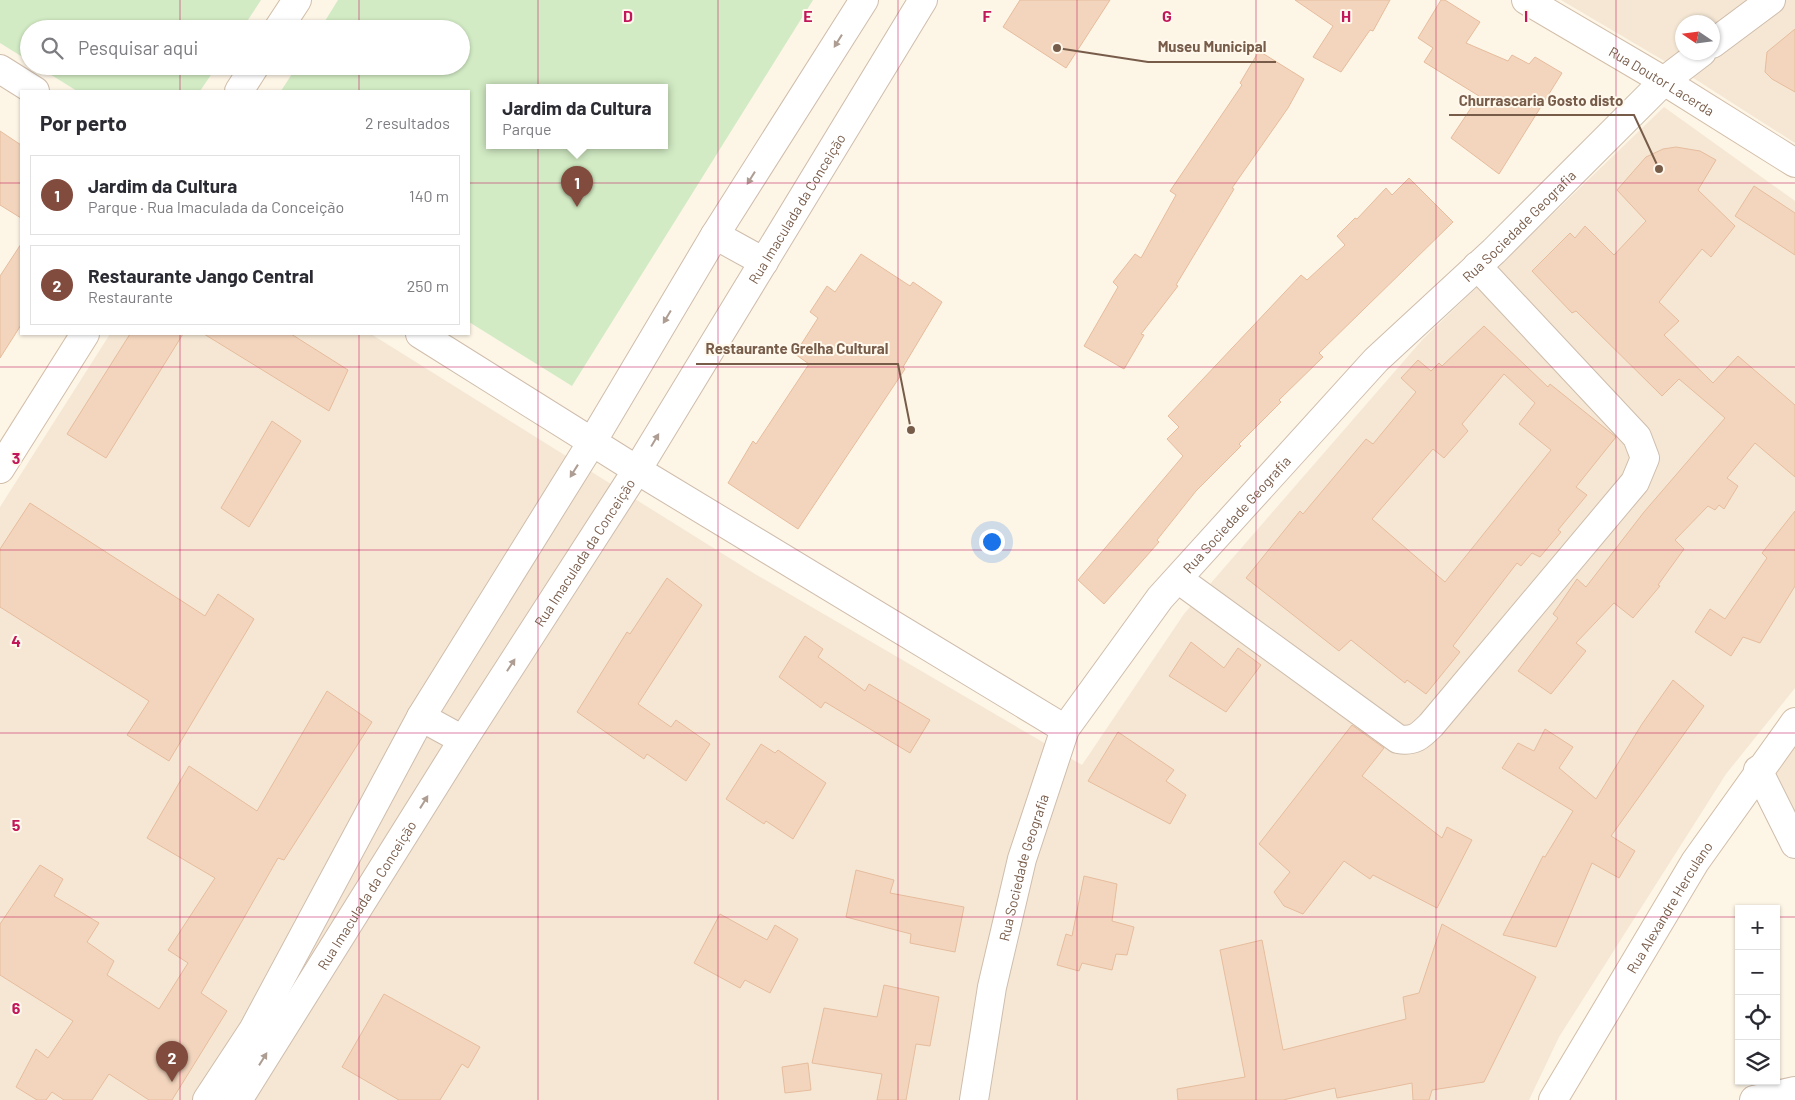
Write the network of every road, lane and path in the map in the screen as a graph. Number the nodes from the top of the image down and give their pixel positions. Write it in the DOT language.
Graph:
graph roads {
  1 [pos="296,0"];
  2 [pos="864,0"];
  3 [pos="923,0"];
  4 [pos="1526,0"];
  5 [pos="1771,0"];
  6 [pos="284,20"];
  7 [pos="1720,38"];
  8 [pos="1692,60"];
  9 [pos="0,69"];
  10 [pos="249,75"];
  11 [pos="1664,81"];
  12 [pos="33,90"];
  13 [pos="240,90"];
  14 [pos="1795,164"];
  15 [pos="715,235"];
  16 [pos="764,262"];
  17 [pos="1477,266"];
  18 [pos="84,335"];
  19 [pos="422,335"];
  20 [pos="592,442"];
  21 [pos="0,469"];
  22 [pos="637,470"];
  23 [pos="1178,578"];
  24 [pos="421,717"];
  25 [pos="1795,722"];
  26 [pos="1066,729"];
  27 [pos="462,740"];
  28 [pos="1758,770"];
  29 [pos="1795,844"];
  30 [pos="1795,1091"];
  31 [pos="207,1100"];
  32 [pos="238,1100"];
  33 [pos="974,1100"];
  34 [pos="1553,1100"];
  35 [pos="1754,1100"];
  1 -- 6 [label="street"];
  2 -- 15 [label="street, one-way"];
  3 -- 16 [label="street, Rua Imaculada da Conceição"];
  4 -- 11 [label="street, Rua Doutor Lacerda"];
  5 -- 7 [label="street"];
  8 -- 11 [label="street, Rua Sociedade Geografia"];
  9 -- 12 [label="street"];
  10 -- 13 [label="street"];
  11 -- 14 [label="street, Rua Doutor Lacerda"];
  11 -- 17 [label="street, Rua Sociedade Geografia"];
  15 -- 16 [label="street"];
  15 -- 20 [label="street, one-way"];
  22 -- 16 [label="street, Rua Imaculada da Conceição, one-way"];
  17 -- 23 [label="street, Rua Sociedade Geografia"];
  17 -- 23 [label="street"];
  18 -- 21 [label="street"];
  19 -- 20 [label="street"];
  20 -- 22 [label="street"];
  20 -- 24 [label="street, one-way"];
  22 -- 26 [label="street"];
  27 -- 22 [label="street, Rua Imaculada da Conceição, one-way"];
  23 -- 26 [label="street, Rua Sociedade Geografia"];
  24 -- 27 [label="street"];
  24 -- 31 [label="street"];
  25 -- 28 [label="street, Rua Alexandre Herculano"];
  26 -- 33 [label="street, Rua Sociedade Geografia"];
  32 -- 27 [label="street, Rua Imaculada da Conceição, one-way"];
  28 -- 29 [label="street"];
  28 -- 34 [label="street, Rua Alexandre Herculano"];
  30 -- 35 [label="street"];
}
